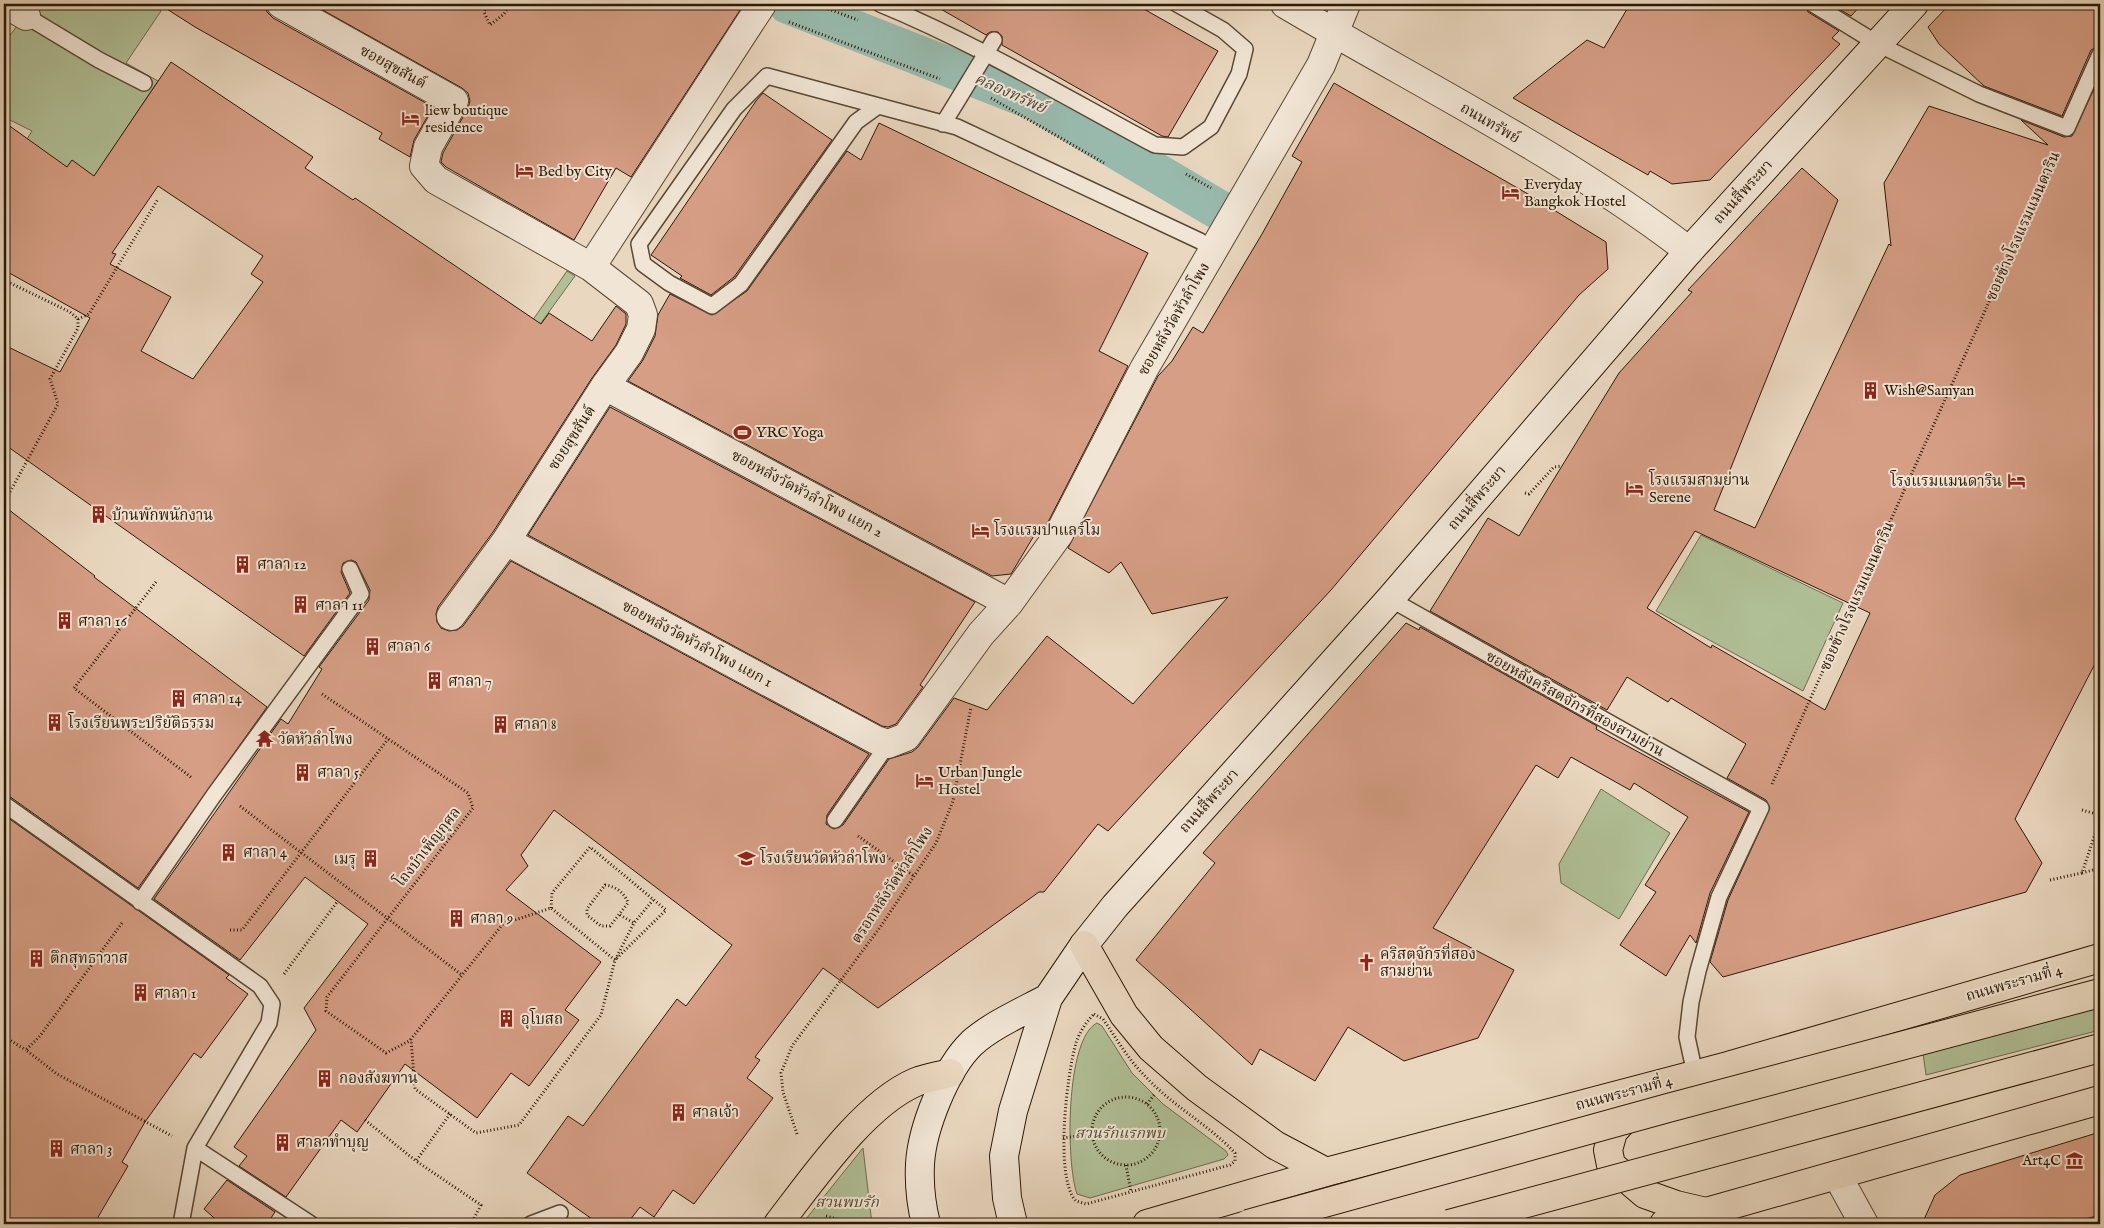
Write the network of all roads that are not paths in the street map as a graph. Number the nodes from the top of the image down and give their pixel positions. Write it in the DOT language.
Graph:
graph roads {
  1 [pos="281,4"];
  2 [pos="762,4"];
  3 [pos="880,4"];
  4 [pos="1177,4"];
  5 [pos="1285,4"];
  6 [pos="1346,4"];
  7 [pos="1813,4"];
  8 [pos="1914,4"];
  9 [pos="16,10"];
  10 [pos="1334,32"];
  11 [pos="994,40"];
  12 [pos="1878,44"];
  13 [pos="2100,54"];
  14 [pos="984,58"];
  15 [pos="144,83"];
  16 [pos="878,106"];
  17 [pos="943,124"];
  18 [pos="1214,251"];
  19 [pos="1689,251"];
  20 [pos="591,267"];
  21 [pos="605,386"];
  22 [pos="506,541"];
  23 [pos="350,569"];
  24 [pos="1390,599"];
  25 [pos="1010,603"];
  26 [pos="451,616"];
  27 [pos="888,744"];
  28 [pos="4,804"];
  29 [pos="835,820"];
  30 [pos="140,902"];
  31 [pos="1084,945"];
  32 [pos="2100,958"];
  33 [pos="2100,993"];
  34 [pos="1048,998"];
  35 [pos="2100,1048"];
  36 [pos="950,1073"];
  37 [pos="1682,1078"];
  38 [pos="2100,1100"];
  39 [pos="195,1148"];
  40 [pos="1326,1172"];
  41 [pos="1837,1175"];
  42 [pos="560,1213"];
  43 [pos="1688,1220"];
  44 [pos="181,1224"];
  45 [pos="311,1224"];
  46 [pos="532,1224"];
  47 [pos="778,1224"];
  48 [pos="926,1224"];
  49 [pos="1013,1224"];
  50 [pos="1147,1224"];
  51 [pos="1248,1224"];
  52 [pos="1449,1224"];
  53 [pos="1864,1224"];
  1 -- 20 [label="street, ซอยสุขสันต์"];
  2 -- 20 [label="street"];
  3 -- 14 [label="lane"];
  4 -- 14 [label="lane"];
  5 -- 10 [label="street, ถนนทรัพย์"];
  6 -- 10 [label="street, ซอยหลังวัดหัวลำโพง"];
  7 -- 12 [label="lane"];
  8 -- 12 [label="street, ถนนสี่พระยา"];
  9 -- 15 [label="lane"];
  10 -- 18 [label="street, ซอยหลังวัดหัวลำโพง"];
  10 -- 19 [label="street, ถนนทรัพย์"];
  11 -- 14 [label="lane"];
  12 -- 13 [label="lane"];
  12 -- 19 [label="street, ถนนสี่พระยา"];
  14 -- 17 [label="lane, bridge"];
  16 -- 16 [label="lane"];
  16 -- 17 [label="lane"];
  17 -- 18 [label="lane"];
  18 -- 25 [label="street, ซอยหลังวัดหัวลำโพง"];
  19 -- 24 [label="street, ถนนสี่พระยา"];
  20 -- 21 [label="street, ซอยสุขสันต์"];
  21 -- 22 [label="street, ซอยสุขสันต์"];
  21 -- 25 [label="street, ซอยหลังวัดหัวลำโพง แยก 2"];
  22 -- 26 [label="street, ซอยสุขสันต์"];
  22 -- 27 [label="street, ซอยหลังวัดหัวลำโพง แยก 1"];
  23 -- 30 [label="lane"];
  24 -- 31 [label="street, ถนนสี่พระยา"];
  24 -- 37 [label="lane, ซอยหลังคริสตจักรที่สองสามย่าน"];
  25 -- 27 [label="street"];
  27 -- 29 [label="lane"];
  28 -- 30 [label="lane"];
  30 -- 39 [label="lane"];
  31 -- 34 [label="street, ถนนสี่พระยา"];
  31 -- 40 [label="main road"];
  32 -- 37 [label="main road, ถนนพระรามที่ 4"];
  33 -- 51 [label="main road, ถนนพระรามที่ 4, bridge"];
  34 -- 36 [label="street, ถนนสี่พระยา"];
  34 -- 49 [label="street, ถนนสี่พระยา"];
  35 -- 52 [label="main road, bridge"];
  36 -- 47 [label="main road"];
  36 -- 48 [label="street, ถนนสี่พระยา"];
  37 -- 40 [label="main road, ถนนพระรามที่ 4"];
  37 -- 43 [label="main road"];
  38 -- 41 [label="main road"];
  39 -- 44 [label="lane"];
  39 -- 45 [label="lane"];
  40 -- 50 [label="main road, ถนนพระรามที่ 4"];
  41 -- 43 [label="main road"];
  41 -- 53 [label="street"];
  42 -- 46 [label="lane"];
}
